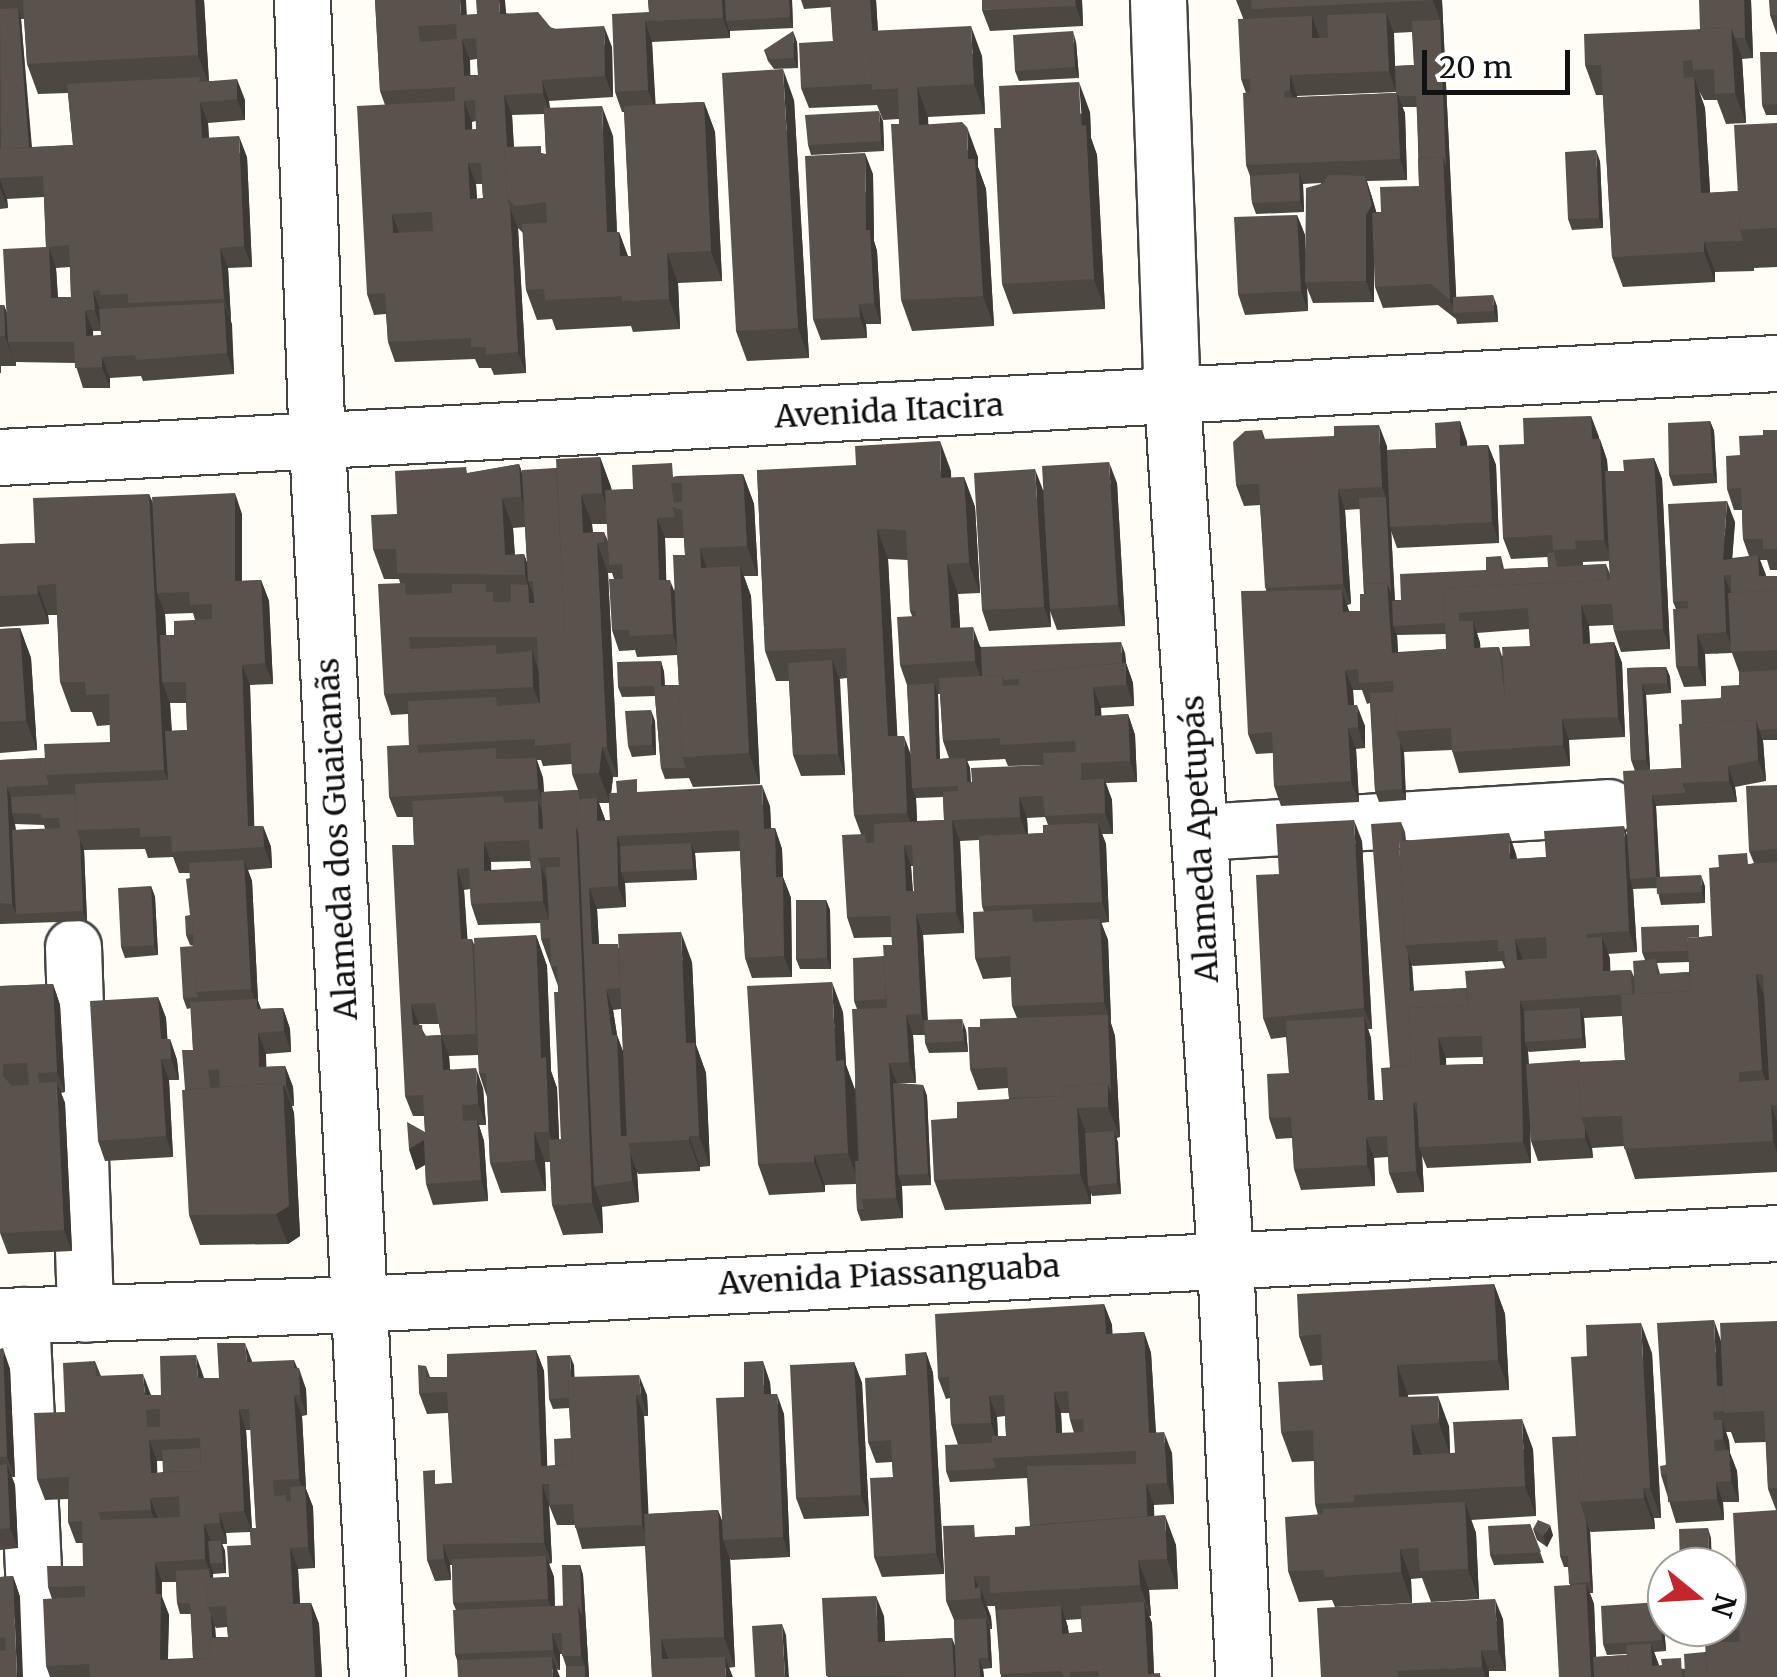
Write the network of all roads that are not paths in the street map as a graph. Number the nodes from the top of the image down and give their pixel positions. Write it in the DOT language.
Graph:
graph roads {
  1 [pos="302,0"];
  2 [pos="1158,0"];
  3 [pos="1777,363"];
  4 [pos="1172,395"];
  5 [pos="317,441"];
  6 [pos="0,456"];
  7 [pos="1608,807"];
  8 [pos="1200,832"];
  9 [pos="73,947"];
  10 [pos="1777,1233"];
  11 [pos="1225,1258"];
  12 [pos="357,1304"];
  13 [pos="85,1314"];
  14 [pos="10,1315"];
  15 [pos="38,1677"];
  16 [pos="377,1677"];
  17 [pos="1243,1677"];
  1 -- 5 [label="street, Alameda dos Guaicanãs"];
  2 -- 4 [label="street, Alameda Apetupás"];
  3 -- 4 [label="street, Avenida Itacira"];
  4 -- 5 [label="street, Avenida Itacira"];
  4 -- 8 [label="street, Alameda Apetupás"];
  5 -- 6 [label="street, Avenida Itacira"];
  5 -- 12 [label="street, Alameda dos Guaicanãs"];
  7 -- 8 [label="street"];
  8 -- 11 [label="street, Alameda Apetupás"];
  9 -- 13 [label="street"];
  10 -- 11 [label="street, Avenida Piassanguaba"];
  11 -- 12 [label="street, Avenida Piassanguaba"];
  11 -- 17 [label="street, Alameda Apetupás"];
  12 -- 13 [label="street, Avenida Piassanguaba"];
  12 -- 16 [label="street, Alameda dos Guaicanãs"];
  13 -- 14 [label="street, Avenida Piassanguaba"];
  14 -- 15 [label="street"];
}
